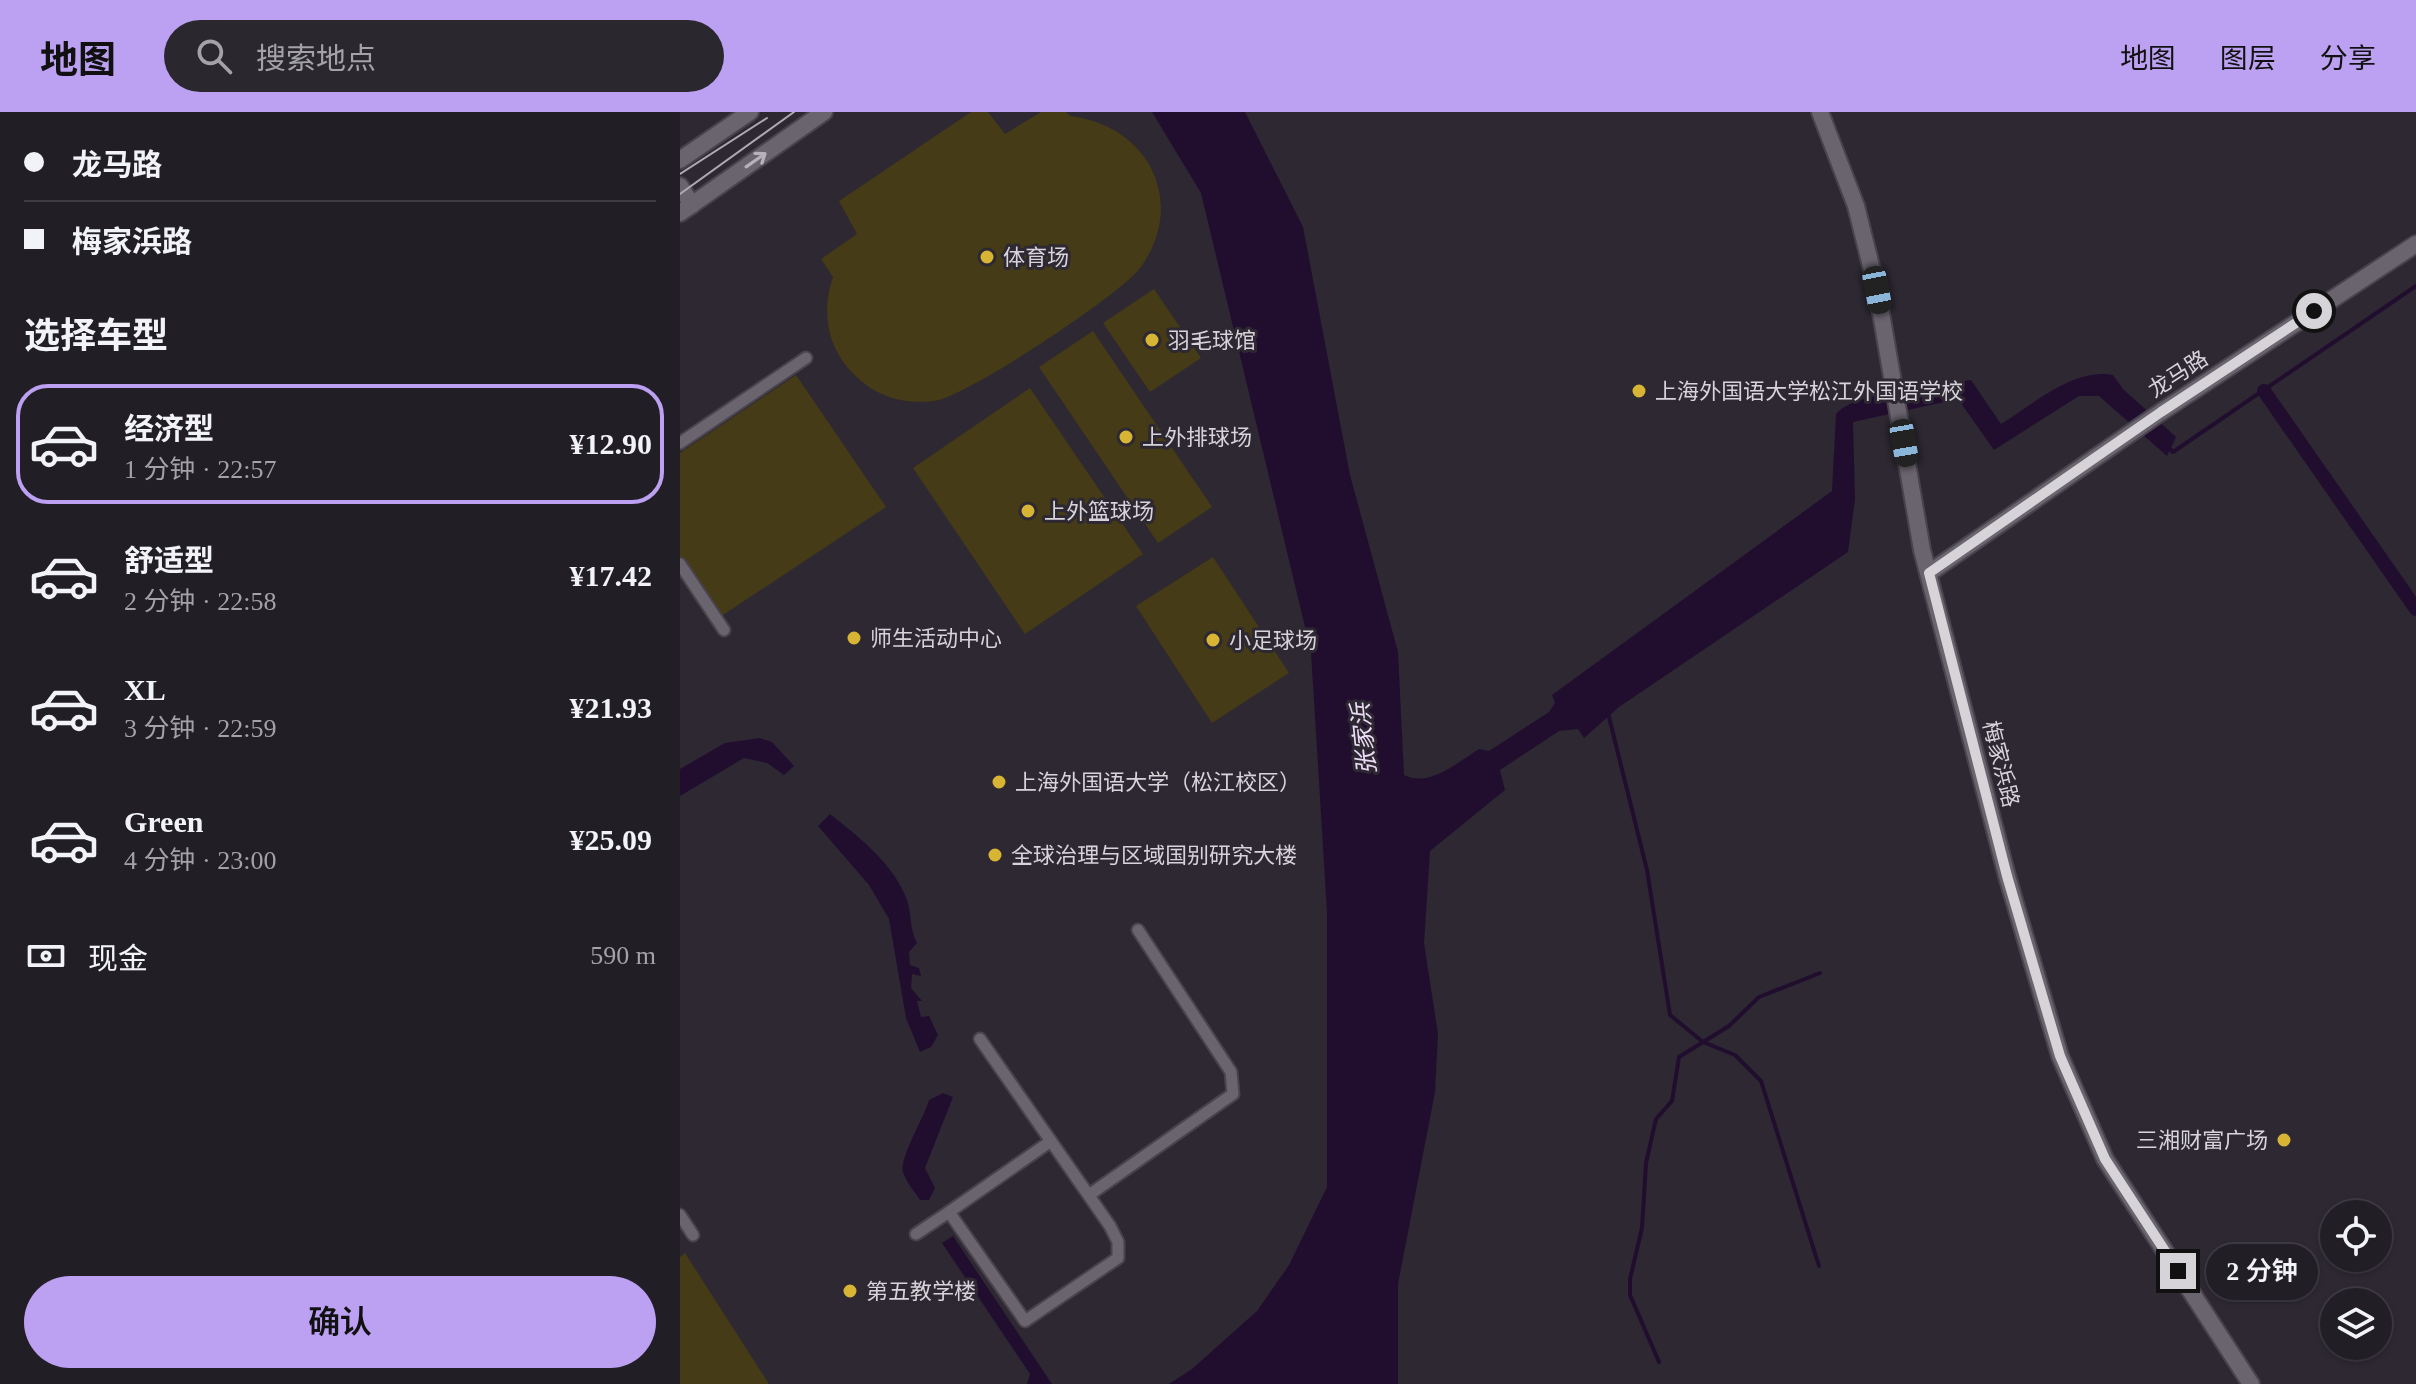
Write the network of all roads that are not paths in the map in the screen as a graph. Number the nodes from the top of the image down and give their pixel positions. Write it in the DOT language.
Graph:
graph roads {
  1 [pos="750,112"];
  2 [pos="824,112"];
  3 [pos="1820,112"];
  4 [pos="680,160"];
  5 [pos="680,186"];
  6 [pos="686,209"];
  7 [pos="2416,244"];
  8 [pos="806,358"];
  9 [pos="680,443"];
  10 [pos="680,564"];
  11 [pos="1929,573"];
  12 [pos="724,630"];
  13 [pos="1138,930"];
  14 [pos="980,1039"];
  15 [pos="1051,1141"];
  16 [pos="1089,1195"];
  17 [pos="949,1212"];
  18 [pos="680,1215"];
  19 [pos="916,1234"];
  20 [pos="693,1235"];
  21 [pos="2251,1384"];
  1 -- 4 [label="main road"];
  6 -- 2 [label="main road, one-way"];
  3 -- 11 [label="main road, 梅家浜路"];
  5 -- 6 [label="main road"];
  7 -- 11 [label="main road, 龙马路"];
  8 -- 9 [label="street"];
  10 -- 12 [label="street"];
  11 -- 21 [label="main road, 梅家浜路"];
  13 -- 16 [label="street"];
  14 -- 15 [label="street"];
  15 -- 16 [label="street"];
  15 -- 17 [label="street"];
  16 -- 17 [label="street"];
  17 -- 19 [label="street"];
  18 -- 20 [label="street"];
}
